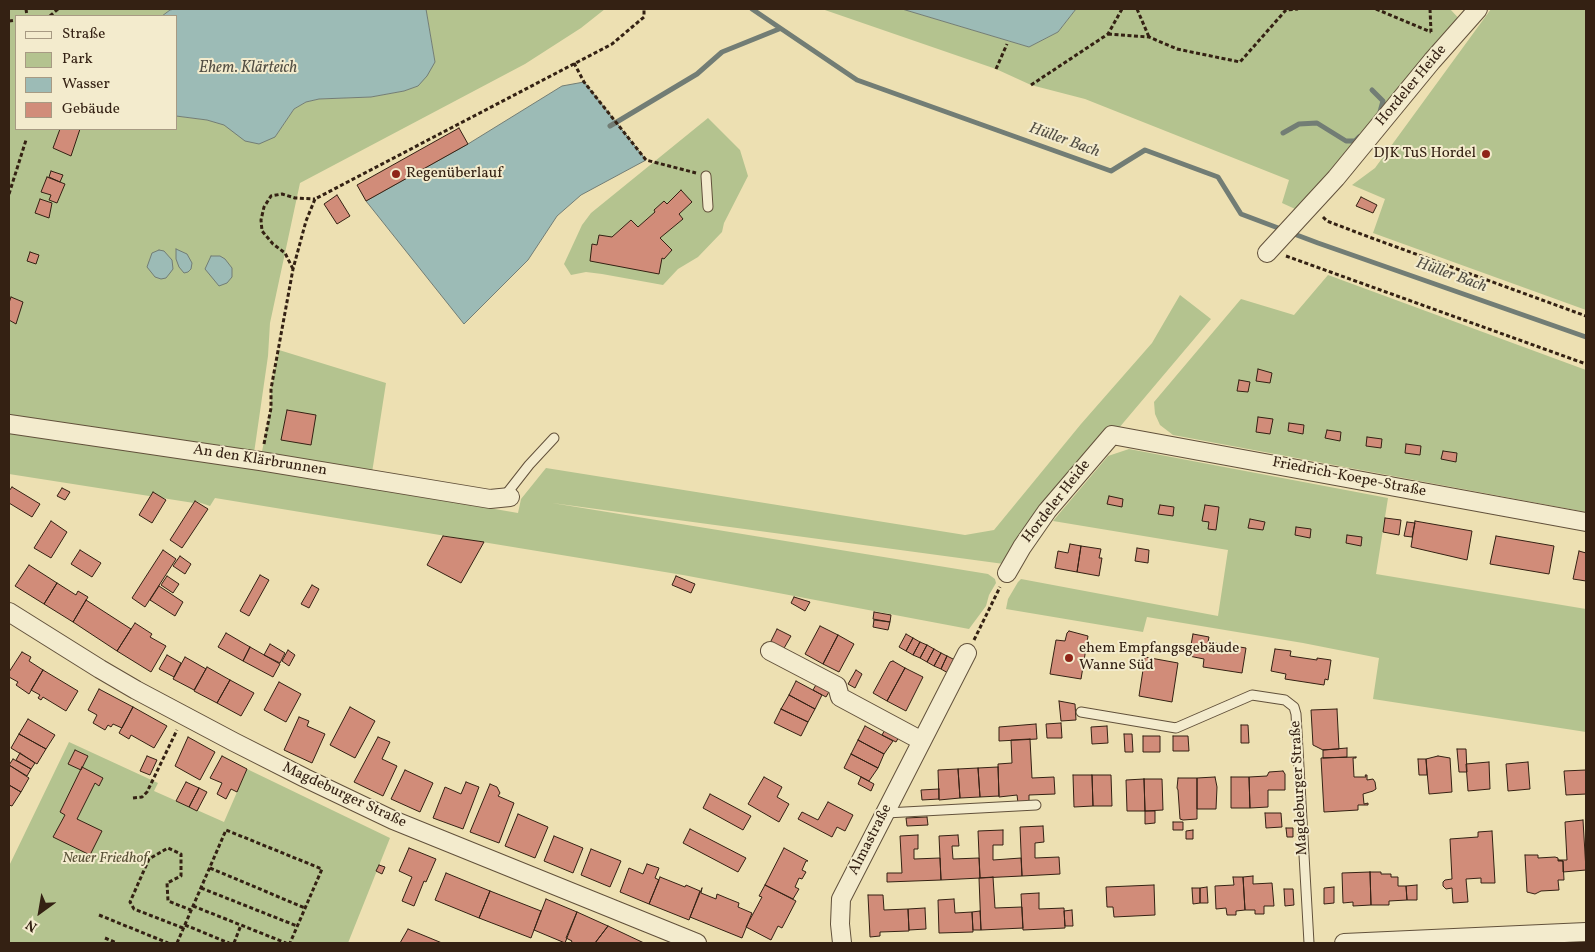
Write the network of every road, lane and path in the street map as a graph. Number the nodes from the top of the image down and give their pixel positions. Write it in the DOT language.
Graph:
graph roads {
  1 [pos="644,9"];
  2 [pos="1122,9"];
  3 [pos="1138,9"];
  4 [pos="1298,9"];
  5 [pos="1376,9"];
  6 [pos="1478,9"];
  7 [pos="1431,32"];
  8 [pos="1108,34"];
  9 [pos="1149,37"];
  10 [pos="1008,44"];
  11 [pos="574,63"];
  12 [pos="996,69"];
  13 [pos="1032,85"];
  14 [pos="26,140"];
  15 [pos="706,176"];
  16 [pos="9,194"];
  17 [pos="315,199"];
  18 [pos="708,207"];
  19 [pos="1312,214"];
  20 [pos="1268,252"];
  21 [pos="293,270"];
  22 [pos="1586,316"];
  23 [pos="1586,364"];
  24 [pos="9,424"];
  25 [pos="1112,435"];
  26 [pos="554,438"];
  27 [pos="260,461"];
  28 [pos="507,497"];
  29 [pos="1586,522"];
  30 [pos="1008,573"];
  31 [pos="9,612"];
  32 [pos="770,651"];
  33 [pos="968,653"];
  34 [pos="1081,712"];
  35 [pos="184,716"];
  36 [pos="922,740"];
  37 [pos="133,798"];
  38 [pos="1036,805"];
  39 [pos="886,813"];
  40 [pos="210,868"];
  41 [pos="201,888"];
  42 [pos="192,908"];
  43 [pos="305,908"];
  44 [pos="99,915"];
  45 [pos="241,925"];
  46 [pos="297,926"];
  47 [pos="184,927"];
  48 [pos="1586,932"];
  49 [pos="105,938"];
  50 [pos="1469,940"];
  51 [pos="275,941"];
  52 [pos="116,943"];
  53 [pos="168,943"];
  54 [pos="177,943"];
  55 [pos="229,943"];
  56 [pos="234,943"];
  57 [pos="288,943"];
  58 [pos="697,943"];
  59 [pos="842,943"];
  60 [pos="1309,943"];
  61 [pos="1344,943"];
  1 -- 11 [label="path"];
  2 -- 8 [label="path"];
  3 -- 9 [label="path"];
  4 -- 9 [label="path"];
  5 -- 7 [label="path"];
  6 -- 19 [label="street, Hordeler Heide"];
  8 -- 9 [label="path"];
  8 -- 13 [label="path"];
  10 -- 12 [label="path"];
  11 -- 15 [label="path"];
  11 -- 17 [label="path"];
  14 -- 16 [label="path"];
  15 -- 18 [label="lane"];
  17 -- 21 [label="path"];
  17 -- 21 [label="path"];
  19 -- 20 [label="street, Hordeler Heide"];
  19 -- 22 [label="path"];
  20 -- 23 [label="path"];
  21 -- 27 [label="path"];
  24 -- 27 [label="street, An den Klärbrunnen"];
  25 -- 29 [label="street, Friedrich-Koepe-Straße"];
  25 -- 30 [label="street, Hordeler Heide"];
  26 -- 28 [label="lane"];
  27 -- 28 [label="street, An den Klärbrunnen"];
  30 -- 33 [label="path"];
  31 -- 35 [label="street, Magdeburger Straße"];
  32 -- 36 [label="street"];
  33 -- 36 [label="street, Almastraße"];
  34 -- 60 [label="lane, Magdeburger Straße"];
  35 -- 37 [label="path"];
  35 -- 58 [label="street, Magdeburger Straße"];
  36 -- 39 [label="street, Almastraße"];
  38 -- 39 [label="lane"];
  39 -- 59 [label="street, Almastraße"];
  40 -- 41 [label="path"];
  40 -- 43 [label="path"];
  40 -- 43 [label="path"];
  41 -- 42 [label="path"];
  41 -- 46 [label="path"];
  42 -- 45 [label="path"];
  42 -- 47 [label="path"];
  42 -- 47 [label="path"];
  43 -- 46 [label="path"];
  44 -- 53 [label="path"];
  45 -- 51 [label="path"];
  45 -- 56 [label="path"];
  46 -- 57 [label="path"];
  47 -- 54 [label="path"];
  47 -- 55 [label="path"];
  48 -- 50 [label="street"];
  49 -- 52 [label="path"];
  50 -- 61 [label="street"];
  51 -- 57 [label="path"];
}
